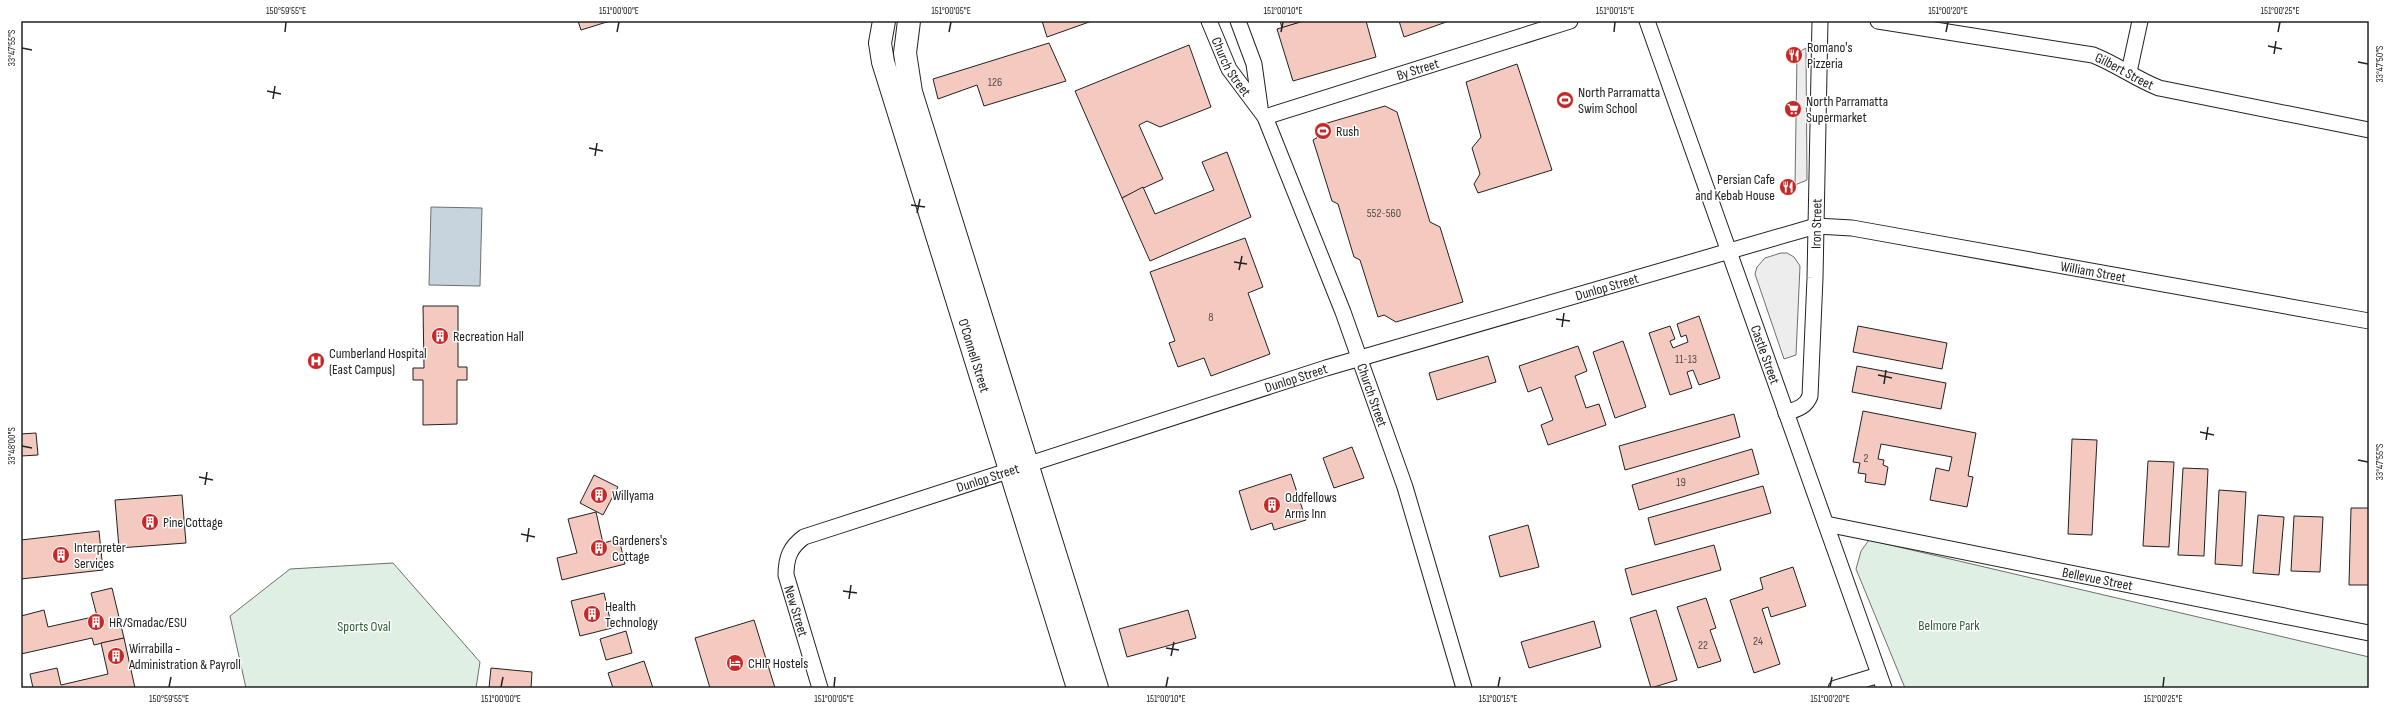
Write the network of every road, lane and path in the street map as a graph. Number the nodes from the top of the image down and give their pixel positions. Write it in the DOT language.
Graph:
graph roads {
  1 [pos="884,21"];
  2 [pos="909,21"];
  3 [pos="1209,21"];
  4 [pos="1238,21"];
  5 [pos="1570,21"];
  6 [pos="1647,21"];
  7 [pos="1820,21"];
  8 [pos="1878,21"];
  9 [pos="2140,21"];
  10 [pos="2129,72"];
  11 [pos="1263,113"];
  12 [pos="2369,130"];
  13 [pos="1816,226"];
  14 [pos="1731,252"];
  15 [pos="2369,321"];
  16 [pos="1359,358"];
  17 [pos="1786,413"];
  18 [pos="1019,468"];
  19 [pos="1826,524"];
  20 [pos="788,556"];
  21 [pos="2369,633"];
  22 [pos="1882,682"];
  23 [pos="820,688"];
  24 [pos="1078,688"];
  25 [pos="1097,688"];
  26 [pos="1464,688"];
  27 [pos="1836,688"];
  1 -- 18 [label="main road, O'Connell Street"];
  2 -- 18 [label="main road, O'Connell Street"];
  3 -- 11 [label="street, Church Street"];
  4 -- 11 [label="street, Church Street"];
  5 -- 11 [label="street, By Street"];
  6 -- 14 [label="street, Castle Street"];
  7 -- 13 [label="street, Iron Street"];
  8 -- 10 [label="street, Gilbert Street"];
  9 -- 10 [label="street"];
  10 -- 12 [label="street, Gilbert Street"];
  11 -- 16 [label="street, Church Street"];
  13 -- 14 [label="street, Dunlop Street"];
  13 -- 15 [label="street, William Street"];
  13 -- 17 [label="street, Iron Street"];
  14 -- 16 [label="street, Dunlop Street"];
  14 -- 17 [label="street, Castle Street"];
  16 -- 18 [label="street, Dunlop Street"];
  16 -- 26 [label="street, Church Street"];
  17 -- 19 [label="street, Castle Street"];
  18 -- 20 [label="street, Dunlop Street"];
  18 -- 24 [label="main road, O'Connell Street"];
  18 -- 25 [label="main road, O'Connell Street"];
  19 -- 21 [label="street, Bellevue Street"];
  19 -- 22 [label="street, Castle Street"];
  20 -- 23 [label="street, New Street"];
  22 -- 27 [label="street"];
}
